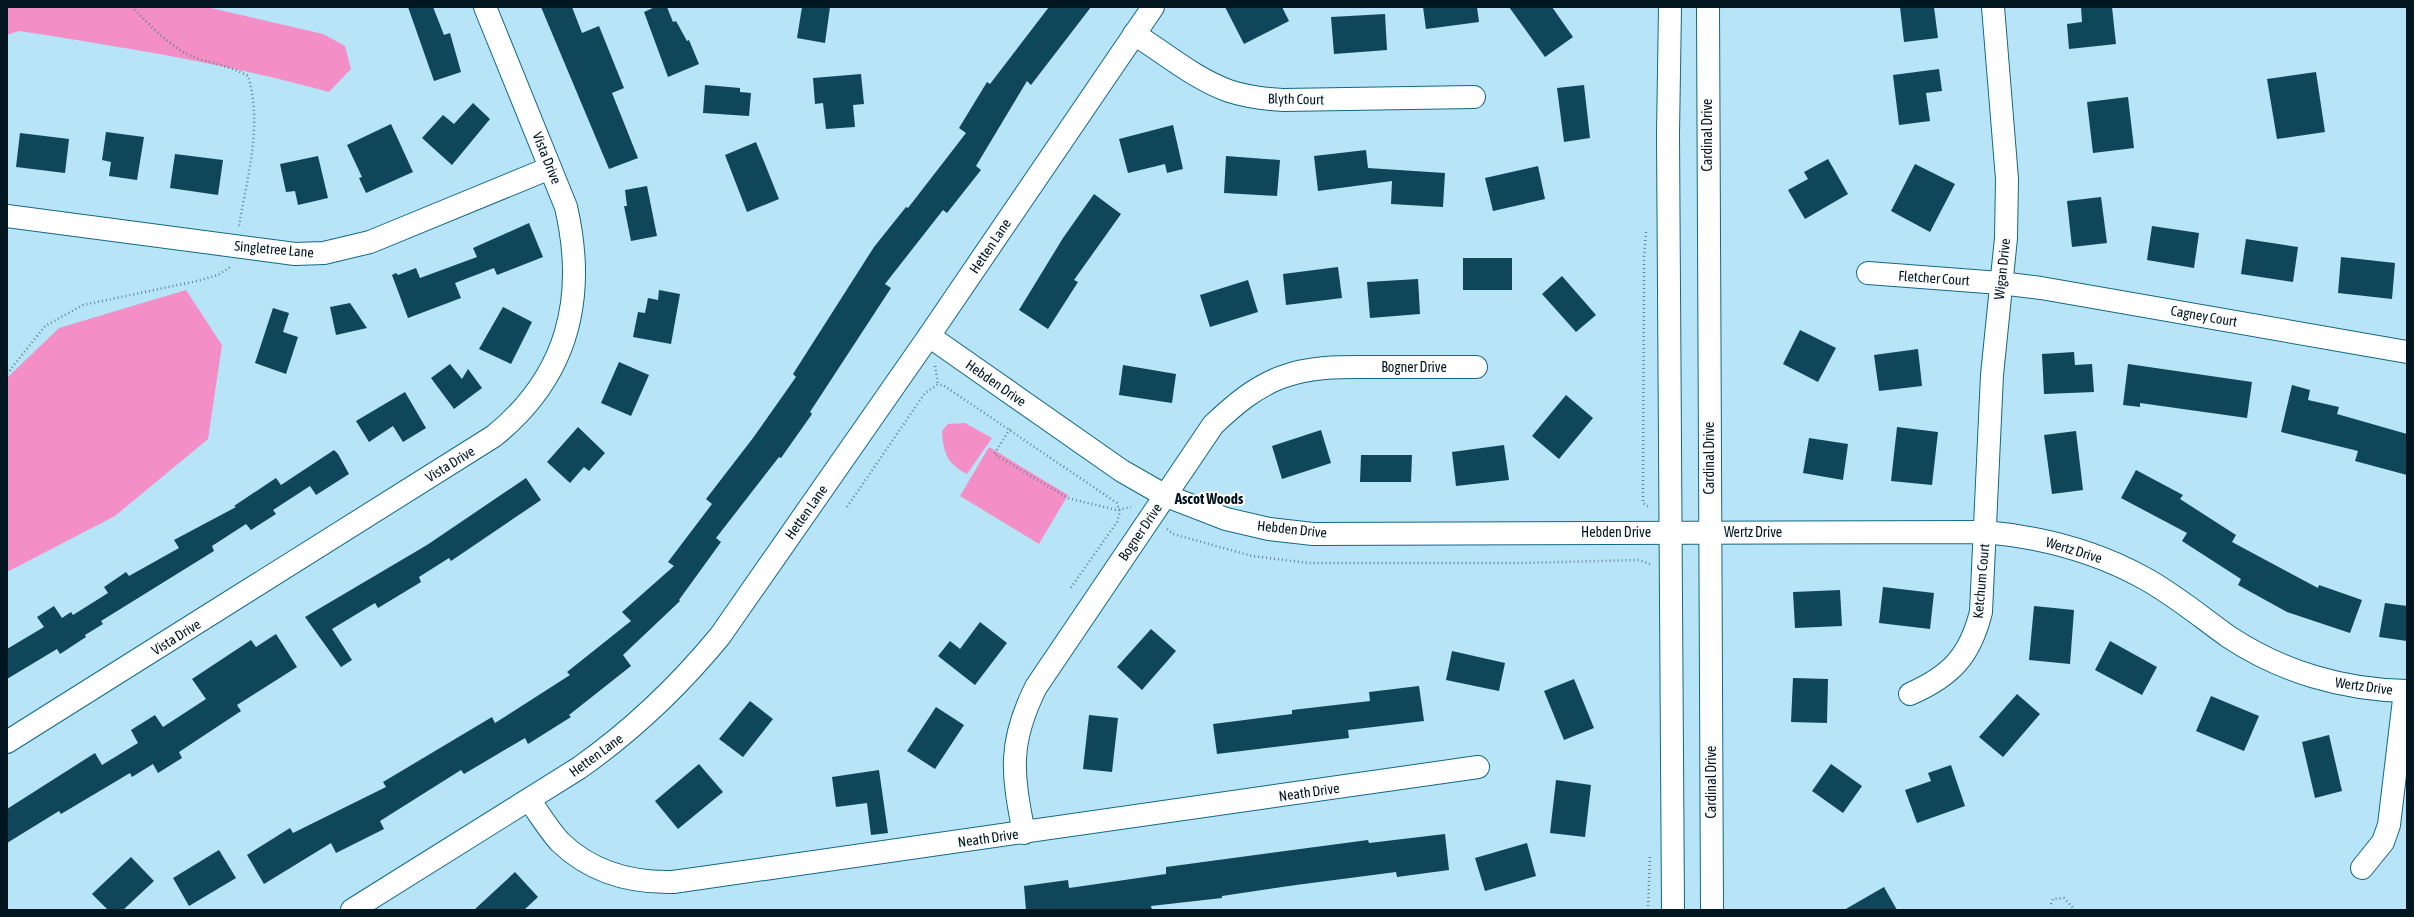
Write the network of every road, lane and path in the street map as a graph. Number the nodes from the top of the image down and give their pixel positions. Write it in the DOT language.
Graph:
graph roads {
  1 [pos="132,7"];
  2 [pos="485,7"];
  3 [pos="1153,7"];
  4 [pos="1670,7"];
  5 [pos="1708,7"];
  6 [pos="1993,7"];
  7 [pos="1134,34"];
  8 [pos="1474,97"];
  9 [pos="550,168"];
  10 [pos="7,216"];
  11 [pos="235,246"];
  12 [pos="1868,273"];
  13 [pos="2000,283"];
  14 [pos="929,336"];
  15 [pos="2407,352"];
  16 [pos="1476,367"];
  17 [pos="7,374"];
  18 [pos="1010,429"];
  19 [pos="1164,495"];
  20 [pos="1132,506"];
  21 [pos="847,507"];
  22 [pos="1120,509"];
  23 [pos="1167,528"];
  24 [pos="1671,532"];
  25 [pos="1709,532"];
  26 [pos="1985,532"];
  27 [pos="1651,565"];
  28 [pos="1070,589"];
  29 [pos="2406,691"];
  30 [pos="1910,694"];
  31 [pos="7,742"];
  32 [pos="1478,767"];
  33 [pos="528,800"];
  34 [pos="1024,833"];
  35 [pos="2362,868"];
  36 [pos="2051,904"];
  37 [pos="352,910"];
  38 [pos="1673,910"];
  39 [pos="1712,910"];
  40 [pos="2075,910"];
  1 -- 11 [label="path"];
  2 -- 9 [label="street, Vista Drive"];
  3 -- 7 [label="street, Hetten Lane"];
  4 -- 24 [label="street"];
  5 -- 25 [label="street, Cardinal Drive"];
  6 -- 13 [label="street, Wigan Drive"];
  7 -- 8 [label="street, Blyth Court"];
  7 -- 14 [label="street, Hetten Lane"];
  9 -- 11 [label="street, Singletree Lane"];
  9 -- 31 [label="street, Vista Drive"];
  10 -- 11 [label="street, Singletree Lane"];
  11 -- 17 [label="path"];
  12 -- 13 [label="street, Fletcher Court"];
  13 -- 15 [label="street, Cagney Court"];
  13 -- 26 [label="street, Wigan Drive"];
  14 -- 19 [label="street, Hebden Drive"];
  14 -- 33 [label="street, Hetten Lane"];
  16 -- 19 [label="street, Bogner Drive"];
  18 -- 21 [label="path"];
  18 -- 22 [label="path"];
  18 -- 22 [label="path"];
  19 -- 24 [label="street, Hebden Drive"];
  19 -- 34 [label="street, Bogner Drive"];
  20 -- 22 [label="path"];
  22 -- 28 [label="path"];
  23 -- 27 [label="path"];
  24 -- 25 [label="street, Hebden Drive"];
  24 -- 38 [label="street"];
  25 -- 26 [label="street, Wertz Drive"];
  25 -- 39 [label="street, Cardinal Drive"];
  26 -- 29 [label="street, Wertz Drive"];
  26 -- 30 [label="street, Ketchum Court"];
  29 -- 35 [label="street"];
  32 -- 34 [label="street, Neath Drive"];
  33 -- 34 [label="street, Neath Drive"];
  33 -- 37 [label="street, Hetten Lane"];
  36 -- 40 [label="path"];
}
